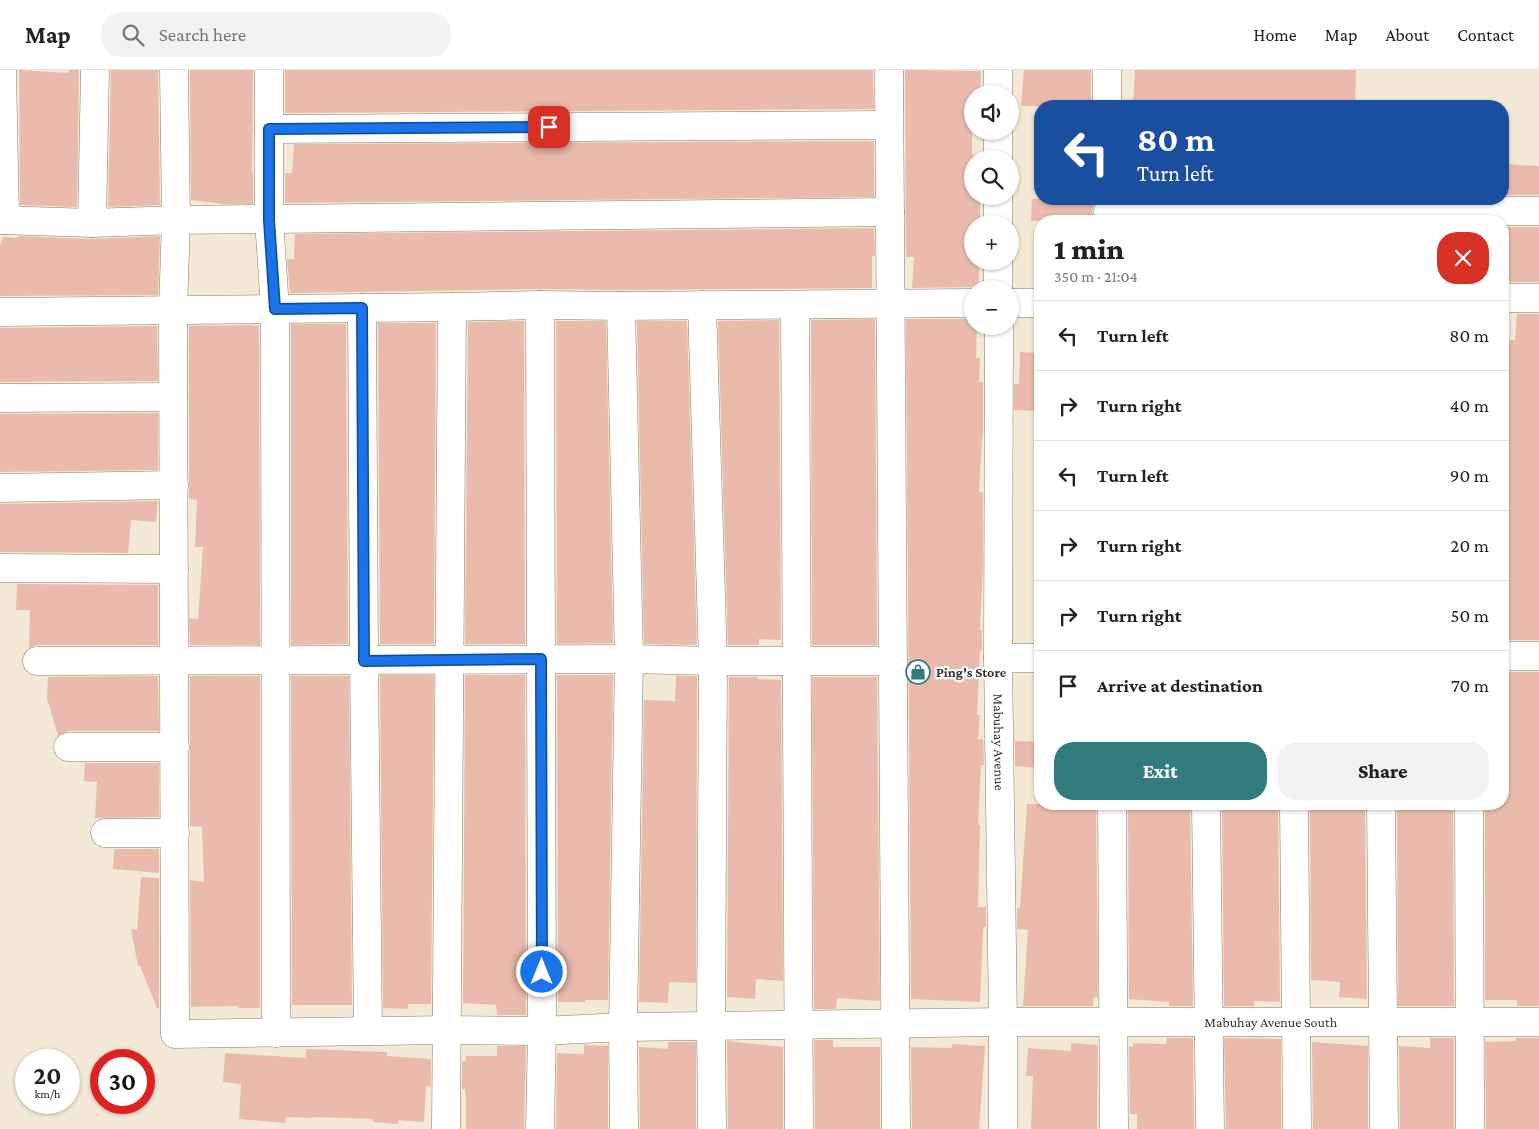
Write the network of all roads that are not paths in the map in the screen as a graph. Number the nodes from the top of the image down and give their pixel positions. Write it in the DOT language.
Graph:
graph roads {
  1 [pos="2,70"];
  2 [pos="95,70"];
  3 [pos="174,70"];
  4 [pos="269,70"];
  5 [pos="889,70"];
  6 [pos="998,70"];
  7 [pos="1107,70"];
  8 [pos="998,85"];
  9 [pos="1107,100"];
  10 [pos="889,125"];
  11 [pos="269,129"];
  12 [pos="1108,211"];
  13 [pos="1539,211"];
  14 [pos="890,212"];
  15 [pos="3,220"];
  16 [pos="176,220"];
  17 [pos="269,220"];
  18 [pos="92,223"];
  19 [pos="1509,298"];
  20 [pos="1539,298"];
  21 [pos="1034,302"];
  22 [pos="964,303"];
  23 [pos="1019,303"];
  24 [pos="890,304"];
  25 [pos="540,305"];
  26 [pos="795,305"];
  27 [pos="621,306"];
  28 [pos="702,306"];
  29 [pos="452,307"];
  30 [pos="362,308"];
  31 [pos="275,309"];
  32 [pos="173,310"];
  33 [pos="0,312"];
  34 [pos="998,335"];
  35 [pos="173,397"];
  36 [pos="0,398"];
  37 [pos="174,485"];
  38 [pos="0,488"];
  39 [pos="0,568"];
  40 [pos="174,569"];
  41 [pos="1509,656"];
  42 [pos="1539,656"];
  43 [pos="998,658"];
  44 [pos="1034,658"];
  45 [pos="541,659"];
  46 [pos="629,659"];
  47 [pos="797,660"];
  48 [pos="893,660"];
  49 [pos="174,661"];
  50 [pos="276,661"];
  51 [pos="364,661"];
  52 [pos="450,661"];
  53 [pos="713,661"];
  54 [pos="37,662"];
  55 [pos="68,747"];
  56 [pos="174,747"];
  57 [pos="1112,810"];
  58 [pos="1206,810"];
  59 [pos="1294,810"];
  60 [pos="1382,810"];
  61 [pos="1469,810"];
  62 [pos="105,833"];
  63 [pos="174,833"];
  64 [pos="1114,1021"];
  65 [pos="1208,1021"];
  66 [pos="1003,1022"];
  67 [pos="1296,1022"];
  68 [pos="1382,1022"];
  69 [pos="1469,1022"];
  70 [pos="1539,1022"];
  71 [pos="895,1023"];
  72 [pos="798,1025"];
  73 [pos="711,1026"];
  74 [pos="623,1027"];
  75 [pos="447,1030"];
  76 [pos="368,1031"];
  77 [pos="542,1031"];
  78 [pos="276,1033"];
  79 [pos="446,1129"];
  80 [pos="540,1129"];
  81 [pos="624,1129"];
  82 [pos="712,1129"];
  83 [pos="799,1129"];
  84 [pos="896,1129"];
  85 [pos="1003,1129"];
  86 [pos="1114,1129"];
  87 [pos="1210,1129"];
  88 [pos="1297,1129"];
  89 [pos="1384,1129"];
  90 [pos="1470,1129"];
  1 -- 15 [label="street"];
  2 -- 18 [label="street"];
  3 -- 16 [label="street"];
  4 -- 11 [label="street"];
  5 -- 10 [label="street"];
  6 -- 8 [label="street"];
  7 -- 9 [label="street"];
  10 -- 11 [label="street"];
  10 -- 14 [label="street"];
  11 -- 17 [label="street"];
  12 -- 13 [label="street"];
  14 -- 17 [label="street"];
  14 -- 24 [label="street"];
  15 -- 18 [label="street"];
  16 -- 17 [label="street"];
  16 -- 18 [label="street"];
  16 -- 32 [label="street"];
  17 -- 31 [label="street"];
  19 -- 20 [label="street"];
  21 -- 23 [label="street"];
  22 -- 24 [label="street"];
  24 -- 26 [label="street"];
  24 -- 48 [label="street"];
  25 -- 27 [label="street"];
  25 -- 29 [label="street"];
  25 -- 45 [label="street"];
  26 -- 28 [label="street"];
  26 -- 47 [label="street"];
  27 -- 28 [label="street"];
  27 -- 46 [label="street"];
  28 -- 53 [label="street"];
  29 -- 30 [label="street"];
  29 -- 52 [label="street"];
  30 -- 31 [label="street"];
  30 -- 51 [label="street"];
  31 -- 32 [label="street"];
  31 -- 50 [label="street"];
  32 -- 33 [label="street"];
  32 -- 35 [label="street"];
  34 -- 43 [label="street, Mabuhay Avenue"];
  35 -- 36 [label="street"];
  35 -- 37 [label="street"];
  37 -- 38 [label="street"];
  37 -- 40 [label="street"];
  39 -- 40 [label="street"];
  40 -- 49 [label="street"];
  41 -- 42 [label="street"];
  43 -- 44 [label="street"];
  43 -- 66 [label="street, Mabuhay Avenue"];
  45 -- 46 [label="street"];
  45 -- 52 [label="street"];
  45 -- 77 [label="street"];
  46 -- 53 [label="street"];
  46 -- 74 [label="street"];
  47 -- 48 [label="street"];
  47 -- 53 [label="street"];
  47 -- 72 [label="street"];
  48 -- 71 [label="street"];
  49 -- 50 [label="street"];
  49 -- 54 [label="street"];
  49 -- 56 [label="street"];
  50 -- 51 [label="street"];
  50 -- 78 [label="street"];
  51 -- 52 [label="street"];
  51 -- 76 [label="street"];
  52 -- 75 [label="street"];
  53 -- 73 [label="street"];
  55 -- 56 [label="street"];
  56 -- 63 [label="street"];
  57 -- 64 [label="street"];
  58 -- 65 [label="street"];
  59 -- 67 [label="street"];
  60 -- 68 [label="street"];
  61 -- 69 [label="street"];
  62 -- 63 [label="street"];
  63 -- 78 [label="street, Mabuhay Avenue South"];
  64 -- 65 [label="street, Mabuhay Avenue South"];
  64 -- 66 [label="street, Mabuhay Avenue South"];
  64 -- 86 [label="street"];
  65 -- 67 [label="street, Mabuhay Avenue South"];
  65 -- 87 [label="street"];
  66 -- 71 [label="street, Mabuhay Avenue South"];
  66 -- 85 [label="street, Mabuhay Avenue"];
  67 -- 68 [label="street, Mabuhay Avenue South"];
  67 -- 88 [label="street"];
  68 -- 69 [label="street, Mabuhay Avenue South"];
  68 -- 89 [label="street"];
  69 -- 70 [label="street, Mabuhay Avenue South"];
  69 -- 90 [label="street"];
  71 -- 72 [label="street, Mabuhay Avenue South"];
  71 -- 84 [label="street"];
  72 -- 73 [label="street, Mabuhay Avenue South"];
  72 -- 83 [label="street"];
  73 -- 74 [label="street, Mabuhay Avenue South"];
  73 -- 82 [label="street"];
  74 -- 77 [label="street, Mabuhay Avenue South"];
  74 -- 81 [label="street"];
  75 -- 76 [label="street, Mabuhay Avenue South"];
  75 -- 77 [label="street, Mabuhay Avenue South"];
  75 -- 79 [label="street"];
  76 -- 78 [label="street, Mabuhay Avenue South"];
  77 -- 80 [label="street"];
}
